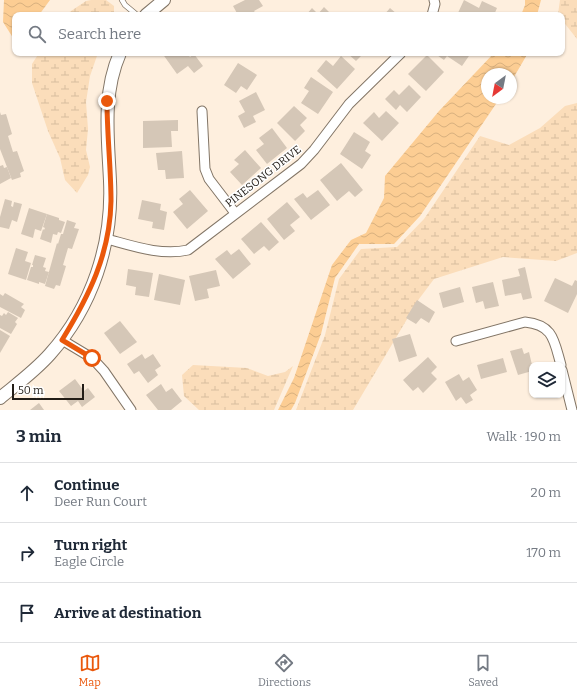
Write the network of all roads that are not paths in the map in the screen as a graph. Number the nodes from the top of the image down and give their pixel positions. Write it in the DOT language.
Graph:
graph roads {
  1 [pos="122,0"];
  2 [pos="164,0"];
  3 [pos="434,0"];
  4 [pos="134,12"];
  5 [pos="150,12"];
  6 [pos="433,12"];
  7 [pos="119,56"];
  8 [pos="398,56"];
  9 [pos="202,111"];
  10 [pos="235,213"];
  11 [pos="107,240"];
  12 [pos="62,340"];
  13 [pos="456,341"];
  14 [pos="560,362"];
  15 [pos="565,382"];
  16 [pos="0,398"];
  17 [pos="131,410"];
  18 [pos="572,410"];
  1 -- 4 [label="lane"];
  2 -- 5 [label="street"];
  3 -- 6 [label="street"];
  7 -- 11 [label="street"];
  8 -- 10 [label="street, PINESONG DRIVE"];
  9 -- 10 [label="street"];
  10 -- 11 [label="street, PINESONG DRIVE"];
  11 -- 12 [label="street"];
  12 -- 16 [label="street"];
  12 -- 17 [label="street"];
  13 -- 14 [label="street"];
  15 -- 18 [label="street"];
}
